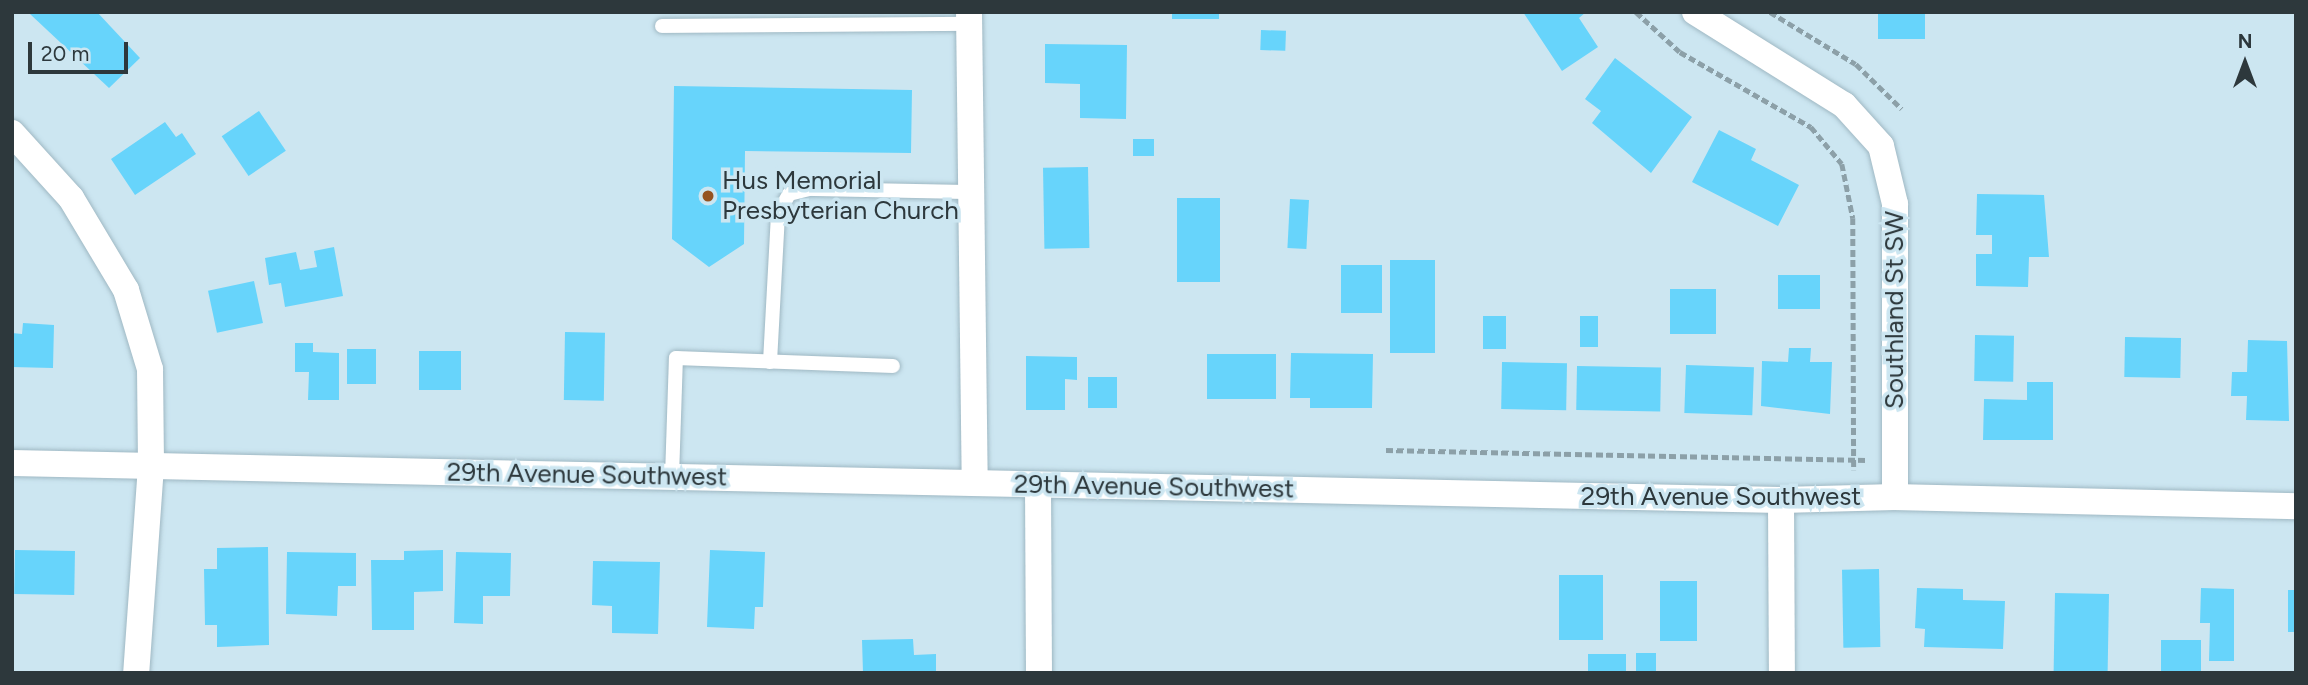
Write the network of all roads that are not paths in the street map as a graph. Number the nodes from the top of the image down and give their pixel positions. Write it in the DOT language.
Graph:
graph roads {
  1 [pos="1695,12"];
  2 [pos="969,18"];
  3 [pos="662,26"];
  4 [pos="12,133"];
  5 [pos="972,192"];
  6 [pos="770,362"];
  7 [pos="893,366"];
  8 [pos="12,463"];
  9 [pos="151,466"];
  10 [pos="672,477"];
  11 [pos="975,483"];
  12 [pos="1038,485"];
  13 [pos="1895,497"];
  14 [pos="1781,500"];
  15 [pos="2296,506"];
  16 [pos="136,673"];
  17 [pos="1039,673"];
  18 [pos="1782,673"];
  1 -- 13 [label="street, Southland St SW"];
  2 -- 3 [label="lane"];
  2 -- 5 [label="street"];
  4 -- 9 [label="street"];
  5 -- 6 [label="lane"];
  5 -- 11 [label="street"];
  6 -- 7 [label="lane"];
  6 -- 10 [label="lane"];
  8 -- 9 [label="street, 29th Avenue Southwest"];
  9 -- 10 [label="street, 29th Avenue Southwest"];
  9 -- 16 [label="street"];
  10 -- 11 [label="street, 29th Avenue Southwest"];
  11 -- 12 [label="street, 29th Avenue Southwest"];
  12 -- 14 [label="street, 29th Avenue Southwest"];
  12 -- 17 [label="street"];
  13 -- 14 [label="street, 29th Avenue Southwest"];
  13 -- 15 [label="street, 29th Avenue Southwest"];
  14 -- 18 [label="street"];
}
